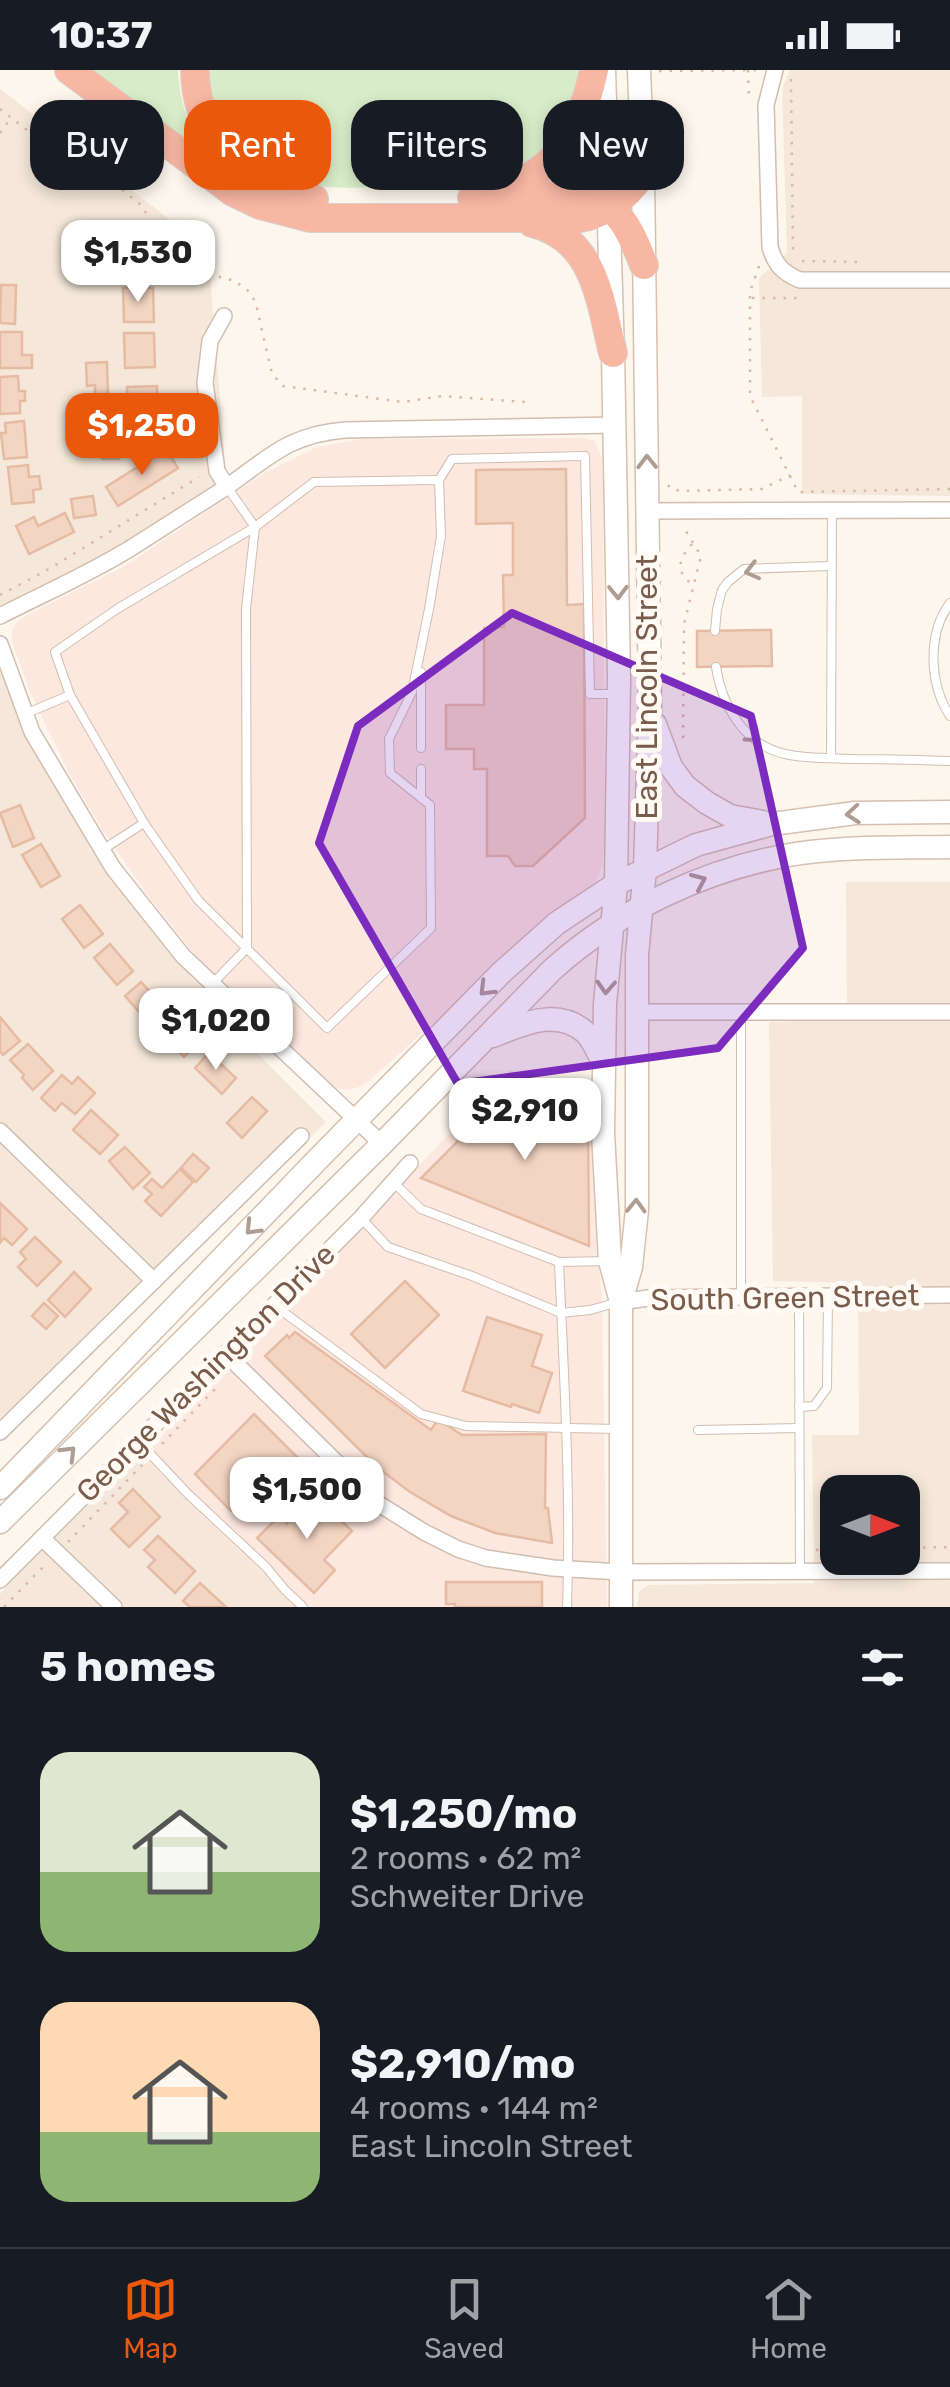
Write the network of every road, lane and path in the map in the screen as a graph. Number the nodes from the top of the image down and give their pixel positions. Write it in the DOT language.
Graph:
graph roads {
  1 [pos="69,70"];
  2 [pos="195,70"];
  3 [pos="594,70"];
  4 [pos="604,70"];
  5 [pos="639,70"];
  6 [pos="748,70"];
  7 [pos="756,70"];
  8 [pos="775,70"];
  9 [pos="790,70"];
  10 [pos="658,71"];
  11 [pos="640,100"];
  12 [pos="0,109"];
  13 [pos="749,109"];
  14 [pos="11,118"];
  15 [pos="0,133"];
  16 [pos="632,190"];
  17 [pos="643,190"];
  18 [pos="454,198"];
  19 [pos="608,207"];
  20 [pos="502,216"];
  21 [pos="757,255"];
  22 [pos="862,262"];
  23 [pos="644,266"];
  24 [pos="950,280"];
  25 [pos="224,316"];
  26 [pos="613,353"];
  27 [pos="614,425"];
  28 [pos="527,427"];
  29 [pos="790,475"];
  30 [pos="199,478"];
  31 [pos="439,480"];
  32 [pos="227,487"];
  33 [pos="950,489"];
  34 [pos="681,491"];
  35 [pos="950,510"];
  36 [pos="648,511"];
  37 [pos="832,511"];
  38 [pos="680,523"];
  39 [pos="255,527"];
  40 [pos="693,543"];
  41 [pos="830,566"];
  42 [pos="694,585"];
  43 [pos="0,595"];
  44 [pos="950,603"];
  45 [pos="0,616"];
  46 [pos="716,631"];
  47 [pos="0,644"];
  48 [pos="420,653"];
  49 [pos="716,667"];
  50 [pos="70,694"];
  51 [pos="619,694"];
  52 [pos="650,708"];
  53 [pos="25,714"];
  54 [pos="950,716"];
  55 [pos="421,748"];
  56 [pos="683,750"];
  57 [pos="831,758"];
  58 [pos="950,761"];
  59 [pos="421,769"];
  60 [pos="421,798"];
  61 [pos="950,812"];
  62 [pos="144,824"];
  63 [pos="772,824"];
  64 [pos="950,847"];
  65 [pos="102,850"];
  66 [pos="646,869"];
  67 [pos="616,884"];
  68 [pos="642,908"];
  69 [pos="611,924"];
  70 [pos="247,948"];
  71 [pos="212,984"];
  72 [pos="637,1012"];
  73 [pos="741,1012"];
  74 [pos="950,1012"];
  75 [pos="485,1038"];
  76 [pos="604,1065"];
  77 [pos="356,1121"];
  78 [pos="0,1131"];
  79 [pos="301,1136"];
  80 [pos="382,1144"];
  81 [pos="410,1163"];
  82 [pos="394,1182"];
  83 [pos="360,1218"];
  84 [pos="610,1261"];
  85 [pos="559,1262"];
  86 [pos="154,1281"];
  87 [pos="950,1295"];
  88 [pos="741,1298"];
  89 [pos="799,1298"];
  90 [pos="828,1298"];
  91 [pos="620,1302"];
  92 [pos="274,1305"];
  93 [pos="561,1313"];
  94 [pos="226,1354"];
  95 [pos="799,1406"];
  96 [pos="566,1428"];
  97 [pos="799,1428"];
  98 [pos="621,1430"];
  99 [pos="698,1430"];
  100 [pos="0,1432"];
  101 [pos="139,1442"];
  102 [pos="0,1488"];
  103 [pos="0,1522"];
  104 [pos="42,1538"];
  105 [pos="950,1547"];
  106 [pos="920,1548"];
  107 [pos="816,1550"];
  108 [pos="820,1550"];
  109 [pos="568,1569"];
  110 [pos="950,1571"];
  111 [pos="621,1572"];
  112 [pos="800,1572"];
  113 [pos="0,1580"];
  114 [pos="114,1607"];
  115 [pos="303,1607"];
  116 [pos="566,1607"];
  117 [pos="621,1607"];
  1 -- 20 [label="highway"];
  2 -- 18 [label="highway"];
  3 -- 18 [label="highway"];
  4 -- 19 [label="street, East Lincoln Street"];
  5 -- 11 [label="street, East Lincoln Street"];
  6 -- 7 [label="path"];
  6 -- 10 [label="path"];
  6 -- 13 [label="path"];
  8 -- 24 [label="street"];
  9 -- 22 [label="path"];
  12 -- 14 [label="path"];
  14 -- 15 [label="path"];
  14 -- 28 [label="path"];
  16 -- 19 [label="highway"];
  17 -- 23 [label="street, East Lincoln Street"];
  18 -- 19 [label="highway"];
  19 -- 20 [label="highway"];
  19 -- 23 [label="highway"];
  19 -- 26 [label="street, East Lincoln Street"];
  20 -- 26 [label="highway"];
  21 -- 29 [label="path"];
  36 -- 23 [label="street, East Lincoln Street, one-way"];
  25 -- 32 [label="street"];
  26 -- 27 [label="street, East Lincoln Street"];
  27 -- 28 [label="street"];
  27 -- 51 [label="street, East Lincoln Street, one-way"];
  28 -- 32 [label="street"];
  29 -- 33 [label="path"];
  29 -- 34 [label="path"];
  30 -- 43 [label="path"];
  31 -- 39 [label="lane"];
  31 -- 48 [label="lane"];
  31 -- 51 [label="lane"];
  32 -- 39 [label="lane"];
  32 -- 45 [label="street"];
  35 -- 37 [label="street"];
  36 -- 37 [label="street"];
  36 -- 52 [label="street, East Lincoln Street"];
  37 -- 41 [label="lane"];
  38 -- 40 [label="path"];
  39 -- 50 [label="lane"];
  39 -- 70 [label="lane"];
  40 -- 42 [label="path"];
  40 -- 42 [label="path"];
  41 -- 46 [label="lane, one-way"];
  41 -- 57 [label="lane"];
  42 -- 56 [label="path"];
  44 -- 54 [label="lane"];
  47 -- 53 [label="street"];
  48 -- 55 [label="lane"];
  48 -- 60 [label="lane"];
  49 -- 57 [label="lane, one-way"];
  50 -- 53 [label="lane"];
  50 -- 62 [label="lane"];
  51 -- 67 [label="street, East Lincoln Street"];
  52 -- 63 [label="street"];
  52 -- 66 [label="street, East Lincoln Street"];
  53 -- 65 [label="street"];
  57 -- 58 [label="lane"];
  59 -- 60 [label="lane"];
  60 -- 70 [label="lane"];
  61 -- 63 [label="street, one-way"];
  62 -- 65 [label="lane"];
  62 -- 70 [label="lane"];
  63 -- 66 [label="street"];
  68 -- 64 [label="street, one-way"];
  65 -- 71 [label="street"];
  66 -- 67 [label="street"];
  66 -- 68 [label="street, East Lincoln Street"];
  67 -- 69 [label="street, East Lincoln Street"];
  67 -- 77 [label="street, one-way"];
  68 -- 69 [label="street"];
  68 -- 72 [label="street, East Lincoln Street"];
  69 -- 75 [label="street"];
  69 -- 76 [label="street, East Lincoln Street, one-way"];
  70 -- 71 [label="lane"];
  71 -- 77 [label="street"];
  72 -- 73 [label="street"];
  91 -- 72 [label="street, East Lincoln Street, one-way"];
  73 -- 74 [label="street"];
  73 -- 88 [label="lane"];
  75 -- 76 [label="street"];
  75 -- 80 [label="street"];
  76 -- 84 [label="street, East Lincoln Street"];
  77 -- 80 [label="street"];
  77 -- 102 [label="street, one-way"];
  78 -- 86 [label="street"];
  79 -- 86 [label="street"];
  103 -- 80 [label="street, one-way"];
  81 -- 82 [label="street, George Washington Drive"];
  82 -- 83 [label="street, George Washington Drive"];
  82 -- 85 [label="lane"];
  83 -- 92 [label="street, George Washington Drive"];
  83 -- 93 [label="lane"];
  84 -- 85 [label="lane"];
  84 -- 91 [label="street, East Lincoln Street"];
  85 -- 93 [label="lane"];
  86 -- 100 [label="street"];
  87 -- 90 [label="street, South Green Street"];
  88 -- 89 [label="street, South Green Street"];
  88 -- 91 [label="street, South Green Street"];
  89 -- 90 [label="street, South Green Street"];
  89 -- 95 [label="lane"];
  90 -- 95 [label="lane"];
  91 -- 93 [label="lane"];
  91 -- 98 [label="street, East Lincoln Street"];
  92 -- 94 [label="street, George Washington Drive"];
  92 -- 96 [label="lane"];
  93 -- 96 [label="lane"];
  94 -- 101 [label="street, George Washington Drive"];
  94 -- 109 [label="street"];
  95 -- 97 [label="lane"];
  96 -- 98 [label="lane"];
  96 -- 109 [label="lane"];
  97 -- 99 [label="lane"];
  97 -- 112 [label="lane"];
  98 -- 111 [label="street, East Lincoln Street"];
  101 -- 104 [label="street, George Washington Drive"];
  101 -- 115 [label="lane"];
  104 -- 113 [label="street, George Washington Drive"];
  104 -- 114 [label="street"];
  105 -- 106 [label="path"];
  107 -- 108 [label="path"];
  109 -- 111 [label="street"];
  109 -- 116 [label="lane"];
  110 -- 112 [label="street"];
  111 -- 112 [label="street"];
  111 -- 117 [label="street, East Lincoln Street"];
}
